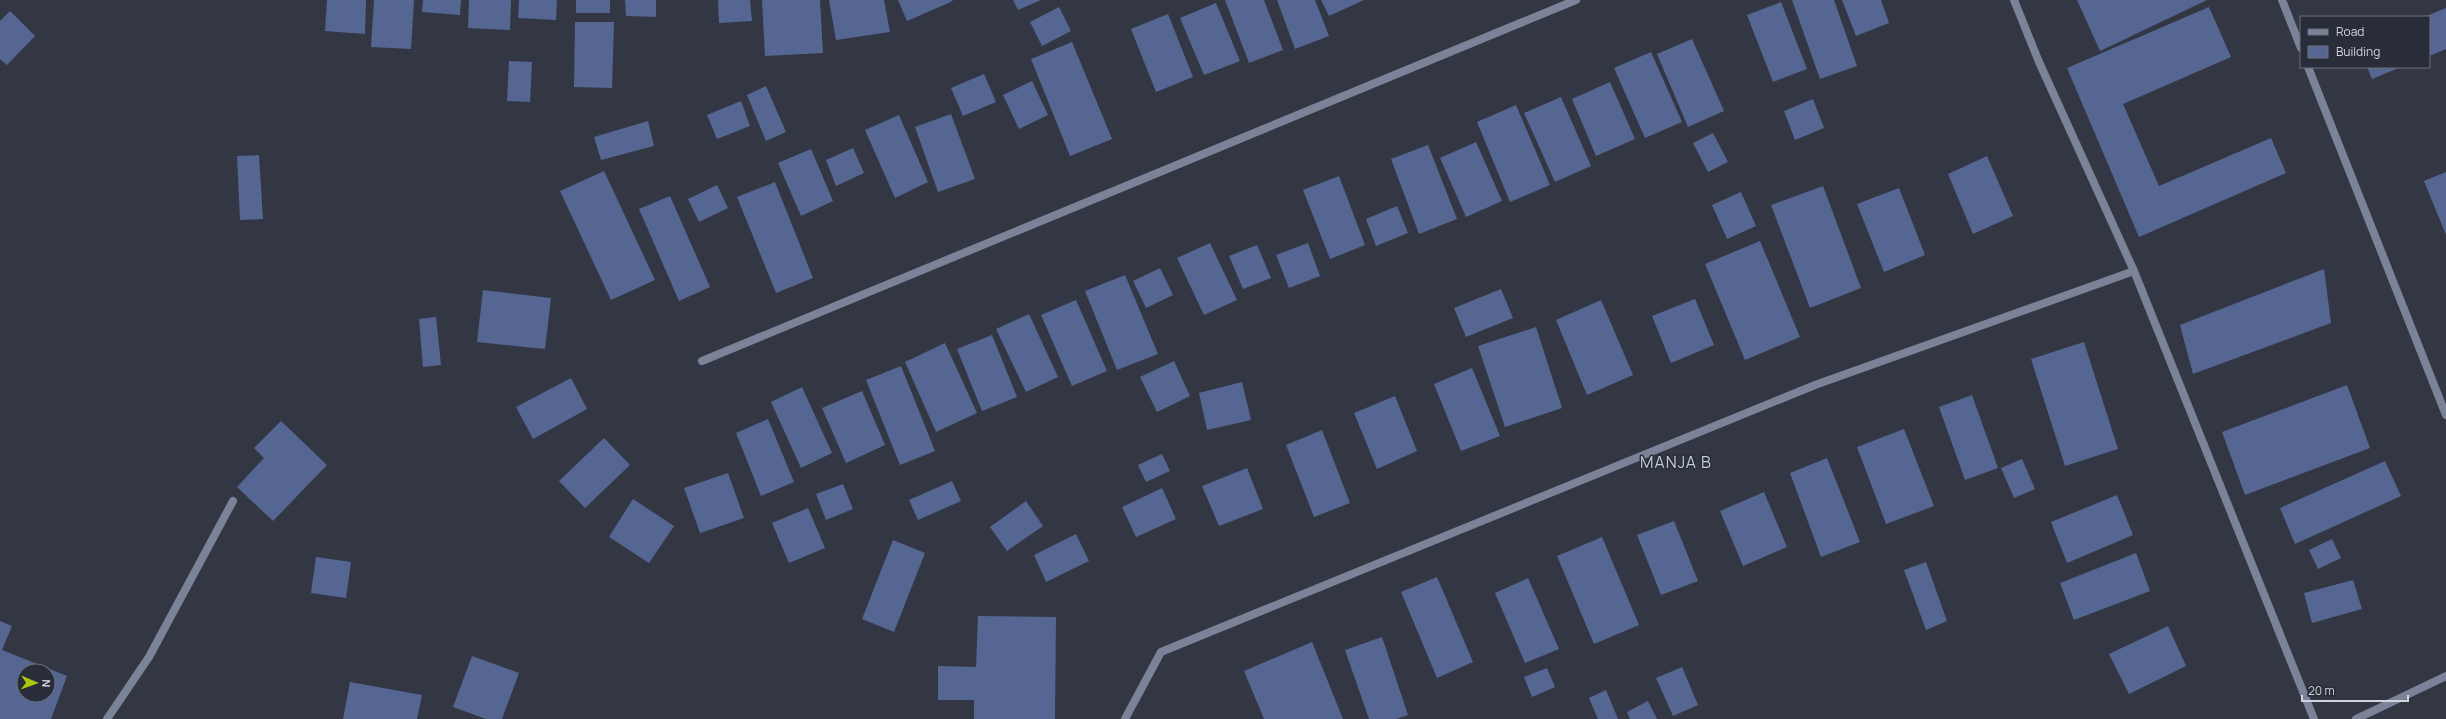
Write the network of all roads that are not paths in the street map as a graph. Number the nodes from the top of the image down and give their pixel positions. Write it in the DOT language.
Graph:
graph roads {
  1 [pos="1576,0"];
  2 [pos="2014,0"];
  3 [pos="2282,0"];
  4 [pos="2300,45"];
  5 [pos="2308,68"];
  6 [pos="2134,271"];
  7 [pos="702,360"];
  8 [pos="2446,415"];
  9 [pos="233,501"];
  10 [pos="2446,676"];
  11 [pos="107,719"];
  12 [pos="1126,719"];
  13 [pos="2314,719"];
  14 [pos="2356,719"];
  1 -- 7 [label="street"];
  2 -- 6 [label="street"];
  3 -- 4 [label="street"];
  5 -- 8 [label="street"];
  6 -- 12 [label="street"];
  6 -- 13 [label="street"];
  9 -- 11 [label="street"];
  10 -- 14 [label="street"];
}
